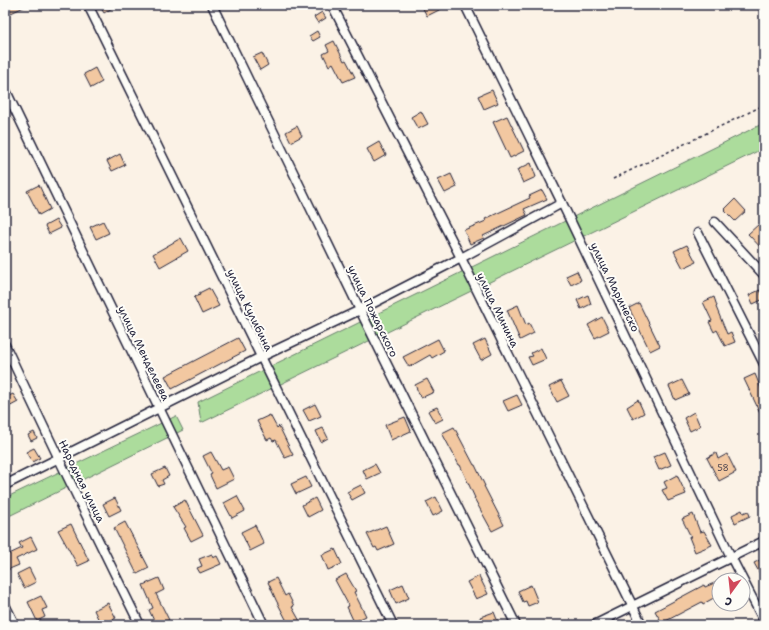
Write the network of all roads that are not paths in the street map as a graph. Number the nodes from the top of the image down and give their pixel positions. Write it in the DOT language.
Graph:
graph roads {
  1 [pos="88,5"];
  2 [pos="212,5"];
  3 [pos="332,5"];
  4 [pos="465,5"];
  5 [pos="5,89"];
  6 [pos="562,203"];
  7 [pos="715,222"];
  8 [pos="698,233"];
  9 [pos="461,258"];
  10 [pos="764,275"];
  11 [pos="360,310"];
  12 [pos="5,345"];
  13 [pos="261,357"];
  14 [pos="764,364"];
  15 [pos="158,408"];
  16 [pos="59,459"];
  17 [pos="5,485"];
  18 [pos="764,541"];
  19 [pos="731,557"];
  20 [pos="5,605"];
  21 [pos="633,606"];
  22 [pos="764,622"];
  23 [pos="15,625"];
  24 [pos="140,625"];
  25 [pos="264,625"];
  26 [pos="393,625"];
  27 [pos="516,625"];
  28 [pos="594,625"];
  29 [pos="642,625"];
  1 -- 13 [label="street, улица Кулибина"];
  2 -- 11 [label="street, улица Пожарского"];
  3 -- 9 [label="street, улица Минина"];
  4 -- 6 [label="street, улица Маринеско"];
  5 -- 15 [label="street, улица Менделеева"];
  6 -- 9 [label="street"];
  6 -- 19 [label="street, улица Маринеско"];
  7 -- 10 [label="street"];
  8 -- 14 [label="street"];
  9 -- 11 [label="street"];
  9 -- 21 [label="street, улица Минина"];
  11 -- 13 [label="street"];
  11 -- 27 [label="street, улица Пожарского"];
  12 -- 16 [label="street, Народная улица"];
  13 -- 15 [label="street"];
  13 -- 26 [label="street, улица Кулибина"];
  15 -- 16 [label="street"];
  15 -- 25 [label="street, улица Менделеева"];
  16 -- 17 [label="street"];
  16 -- 24 [label="street, Народная улица"];
  18 -- 19 [label="street"];
  19 -- 21 [label="street"];
  19 -- 22 [label="street, улица Маринеско"];
  20 -- 23 [label="street"];
  21 -- 28 [label="street"];
  21 -- 29 [label="street, улица Минина"];
}
